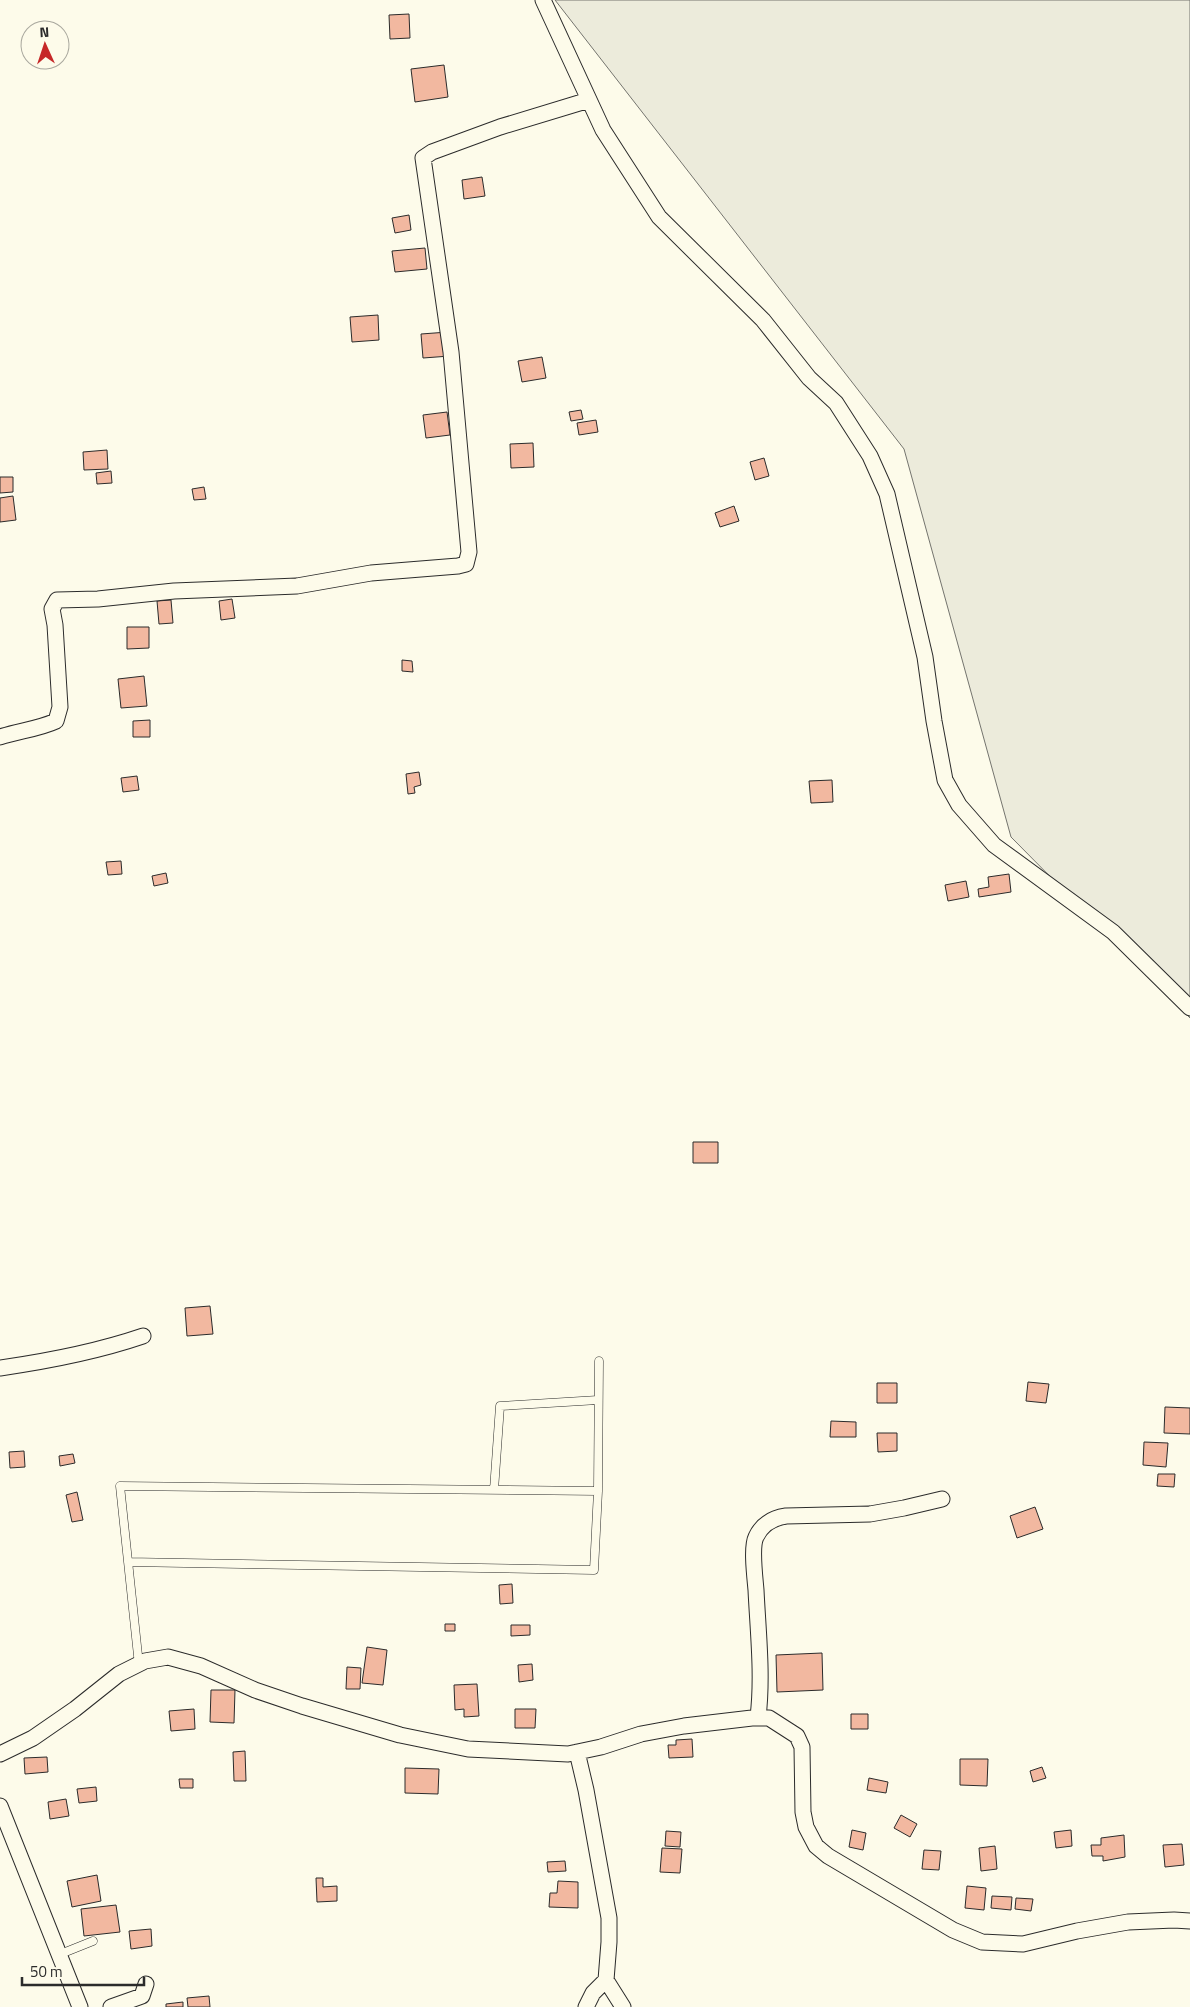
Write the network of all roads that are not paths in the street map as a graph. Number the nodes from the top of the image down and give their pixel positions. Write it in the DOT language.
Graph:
graph roads {
  1 [pos="543,0"];
  2 [pos="589,100"];
  3 [pos="0,737"];
  4 [pos="1190,1008"];
  5 [pos="144,1336"];
  6 [pos="599,1361"];
  7 [pos="0,1368"];
  8 [pos="598,1400"];
  9 [pos="494,1490"];
  10 [pos="598,1491"];
  11 [pos="942,1499"];
  12 [pos="128,1562"];
  13 [pos="139,1665"];
  14 [pos="758,1718"];
  15 [pos="578,1752"];
  16 [pos="3,1753"];
  17 [pos="0,1806"];
  18 [pos="1190,1921"];
  19 [pos="93,1940"];
  20 [pos="58,1955"];
  21 [pos="606,1980"];
  22 [pos="146,1984"];
  23 [pos="80,2007"];
  24 [pos="111,2007"];
  25 [pos="586,2007"];
  26 [pos="623,2007"];
  1 -- 2 [label="street"];
  2 -- 3 [label="street"];
  2 -- 4 [label="street"];
  5 -- 7 [label="street"];
  6 -- 8 [label="lane"];
  8 -- 9 [label="lane"];
  8 -- 10 [label="lane"];
  9 -- 10 [label="lane"];
  9 -- 12 [label="lane"];
  10 -- 12 [label="lane"];
  11 -- 14 [label="street"];
  12 -- 13 [label="lane"];
  13 -- 15 [label="street"];
  13 -- 16 [label="street"];
  14 -- 15 [label="street"];
  14 -- 18 [label="street"];
  15 -- 21 [label="street"];
  17 -- 20 [label="street"];
  19 -- 20 [label="lane"];
  20 -- 23 [label="street"];
  21 -- 25 [label="street"];
  21 -- 26 [label="street"];
  22 -- 24 [label="street"];
}
